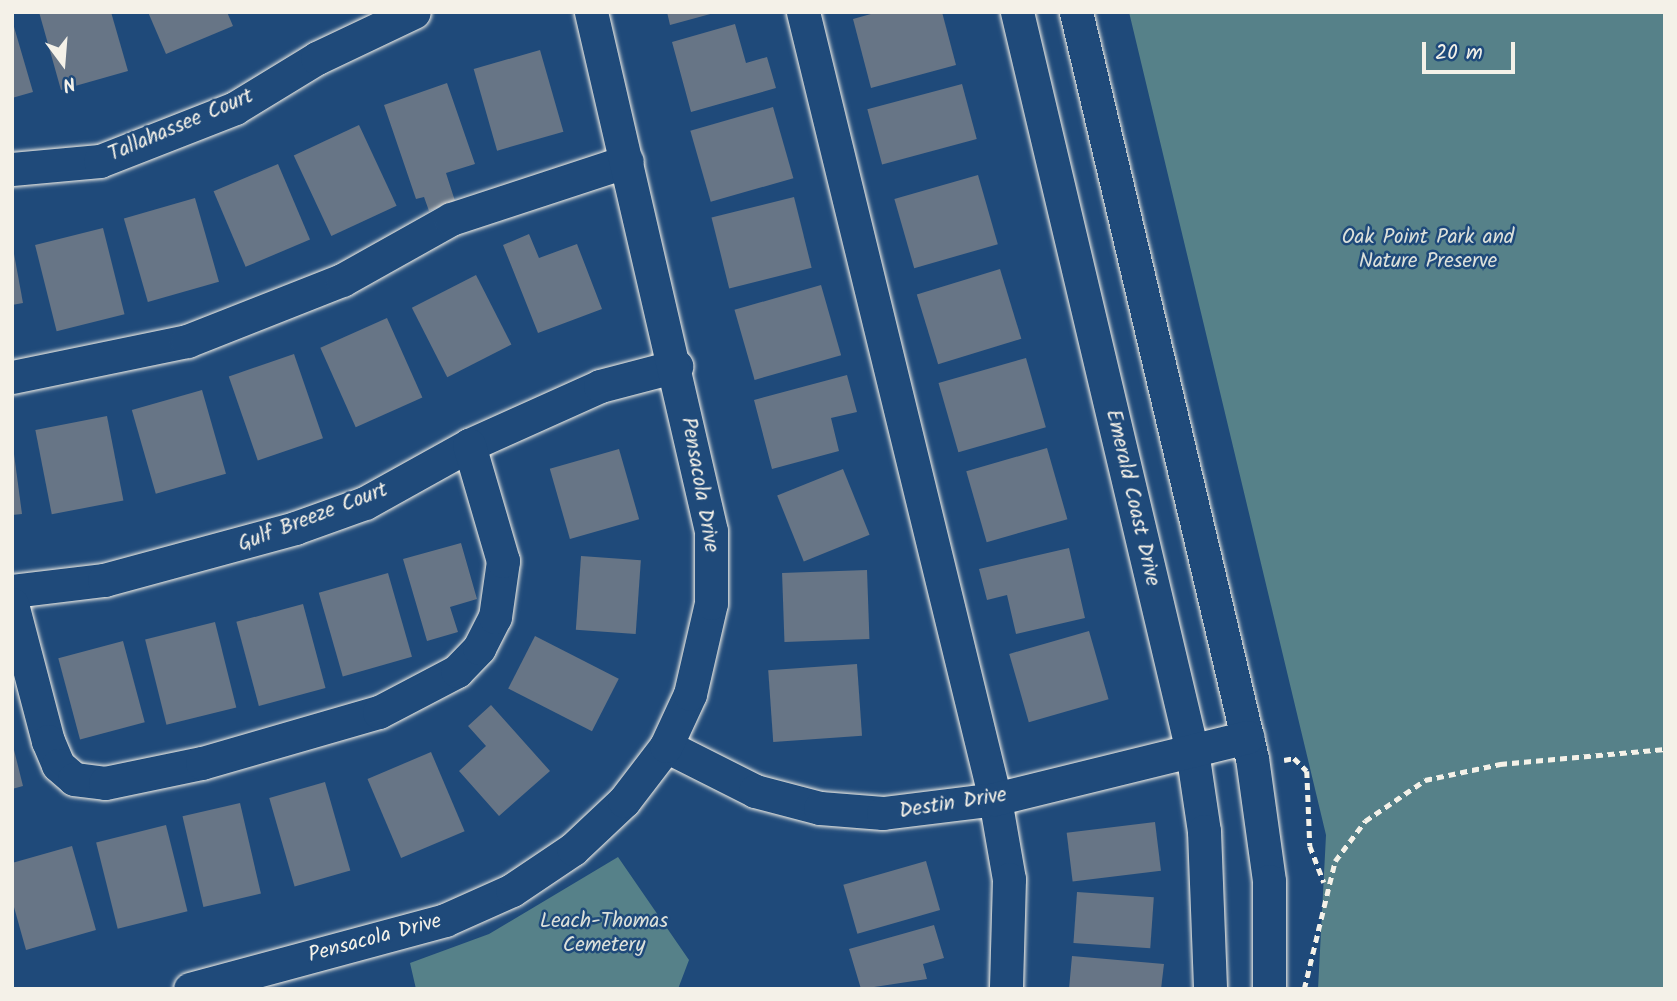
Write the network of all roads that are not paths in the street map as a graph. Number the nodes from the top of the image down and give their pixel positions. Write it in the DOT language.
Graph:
graph roads {
  1 [pos="414,12"];
  2 [pos="591,12"];
  3 [pos="803,12"];
  4 [pos="1017,12"];
  5 [pos="1076,12"];
  6 [pos="627,161"];
  7 [pos="12,169"];
  8 [pos="676,366"];
  9 [pos="12,377"];
  10 [pos="469,445"];
  11 [pos="12,591"];
  12 [pos="12,604"];
  13 [pos="1247,737"];
  14 [pos="666,746"];
  15 [pos="1192,751"];
  16 [pos="995,799"];
  17 [pos="190,989"];
  18 [pos="1006,989"];
  19 [pos="1210,989"];
  20 [pos="1269,989"];
  1 -- 7 [label="street, Tallahassee Court"];
  2 -- 6 [label="street, Pensacola Drive"];
  3 -- 16 [label="street"];
  4 -- 15 [label="street, Emerald Coast Drive"];
  5 -- 13 [label="street"];
  6 -- 8 [label="street, Pensacola Drive"];
  6 -- 9 [label="street"];
  8 -- 10 [label="street, Gulf Breeze Court"];
  8 -- 14 [label="street, Pensacola Drive"];
  10 -- 11 [label="street, Gulf Breeze Court"];
  10 -- 12 [label="street"];
  13 -- 15 [label="street, Destin Drive"];
  13 -- 20 [label="street"];
  14 -- 16 [label="street, Destin Drive"];
  14 -- 17 [label="street, Pensacola Drive"];
  15 -- 16 [label="street, Destin Drive"];
  15 -- 19 [label="street, Emerald Coast Drive"];
  16 -- 18 [label="street"];
}
